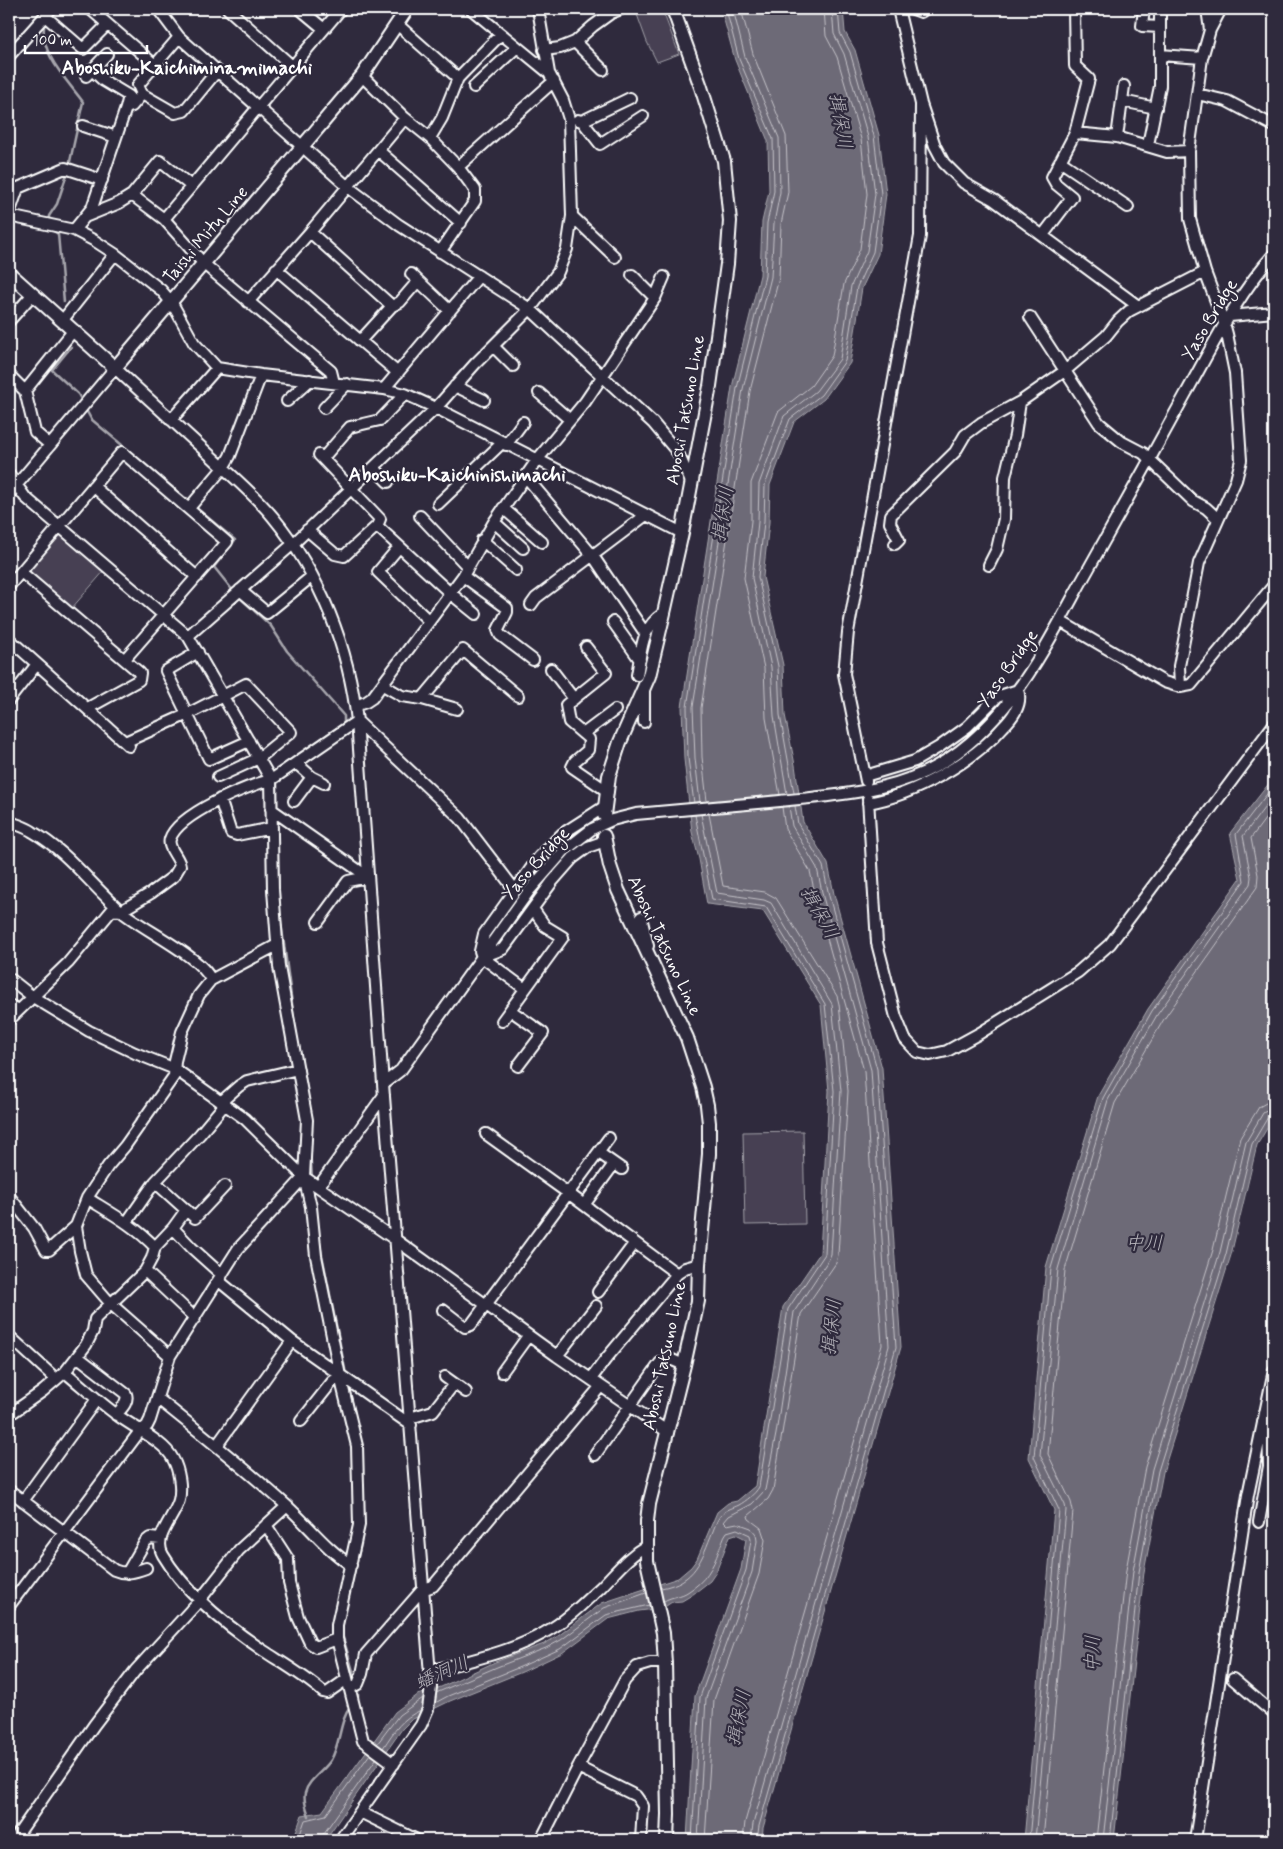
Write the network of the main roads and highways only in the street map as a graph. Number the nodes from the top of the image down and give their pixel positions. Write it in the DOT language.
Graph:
graph roads {
  1 [pos="407,9"];
  2 [pos="673,9"];
  3 [pos="9,273"];
  4 [pos="604,811"];
  5 [pos="604,838"];
  6 [pos="666,1840"];
  1 -- 3 [label="main road, Taishi Mitu Line"];
  2 -- 4 [label="main road, Aboshi Tatsuno Line"];
  5 -- 6 [label="main road, Aboshi Tatsuno Line"];
}
